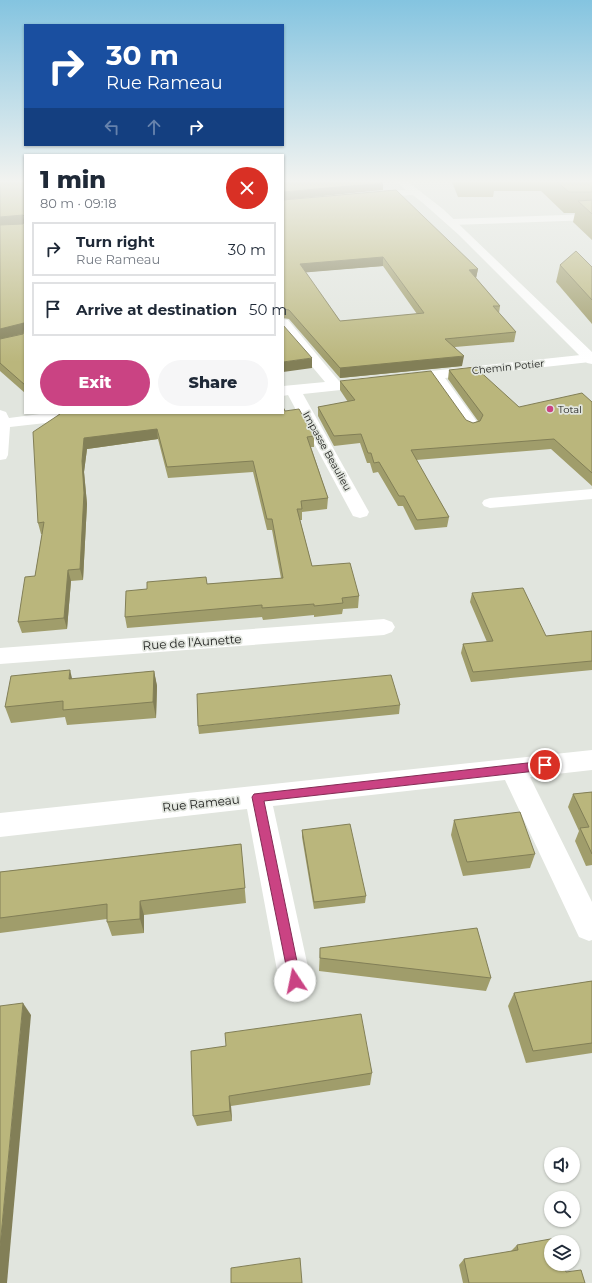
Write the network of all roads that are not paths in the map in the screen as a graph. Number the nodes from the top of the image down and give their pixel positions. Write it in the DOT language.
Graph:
graph roads {
  1 [pos="472,242"];
  2 [pos="284,324"];
  3 [pos="591,359"];
  4 [pos="435,374"];
  5 [pos="336,386"];
  6 [pos="288,391"];
  7 [pos="75,414"];
  8 [pos="1,419"];
  9 [pos="472,426"];
  10 [pos="0,455"];
  11 [pos="592,494"];
  12 [pos="490,503"];
  13 [pos="360,512"];
  14 [pos="384,627"];
  15 [pos="0,656"];
  16 [pos="592,760"];
  17 [pos="513,769"];
  18 [pos="258,797"];
  19 [pos="0,825"];
  20 [pos="589,927"];
  21 [pos="295,981"];
  1 -- 3 [label="street"];
  2 -- 5 [label="street"];
  3 -- 4 [label="street, Chemin Potier"];
  4 -- 5 [label="street, Chemin Potier"];
  4 -- 9 [label="street"];
  5 -- 6 [label="street, Chemin Potier"];
  6 -- 13 [label="street, Impasse Beaulieu"];
  7 -- 8 [label="street"];
  8 -- 10 [label="street"];
  11 -- 12 [label="lane"];
  14 -- 15 [label="street, Rue de l'Aunette"];
  16 -- 17 [label="street, Rue Rameau"];
  17 -- 18 [label="street, Rue Rameau"];
  17 -- 20 [label="street"];
  18 -- 19 [label="street, Rue Rameau"];
  18 -- 21 [label="street"];
}
